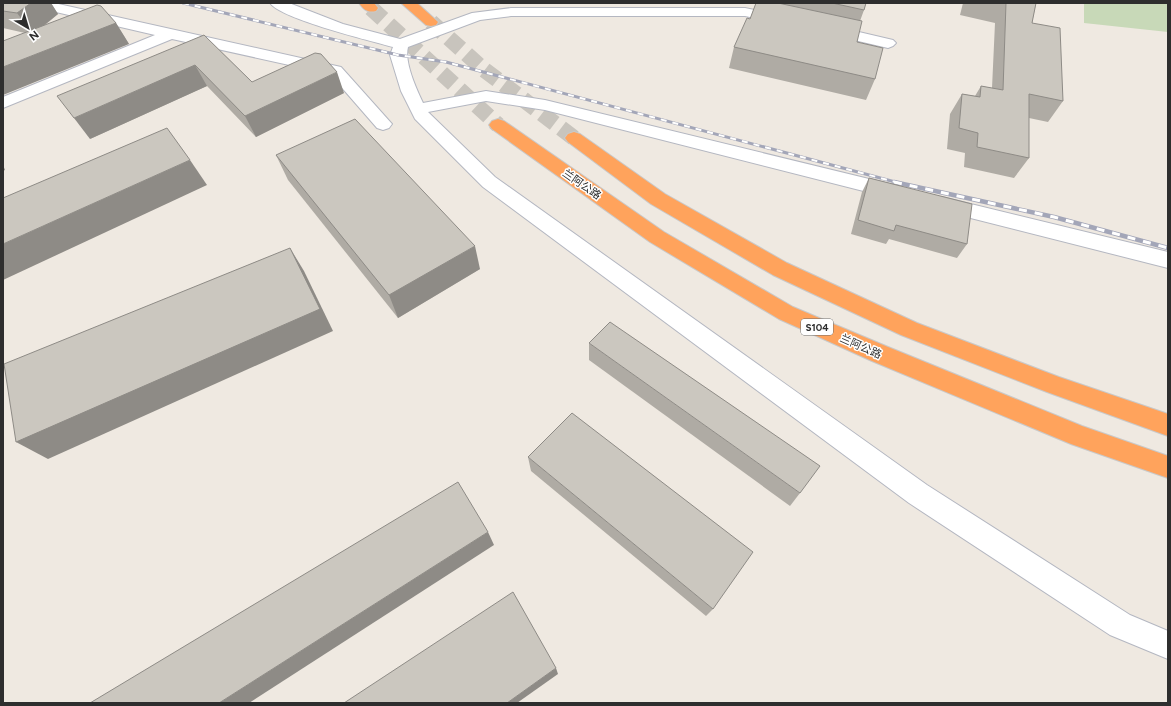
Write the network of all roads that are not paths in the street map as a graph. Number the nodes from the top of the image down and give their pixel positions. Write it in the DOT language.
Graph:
graph roads {
  1 [pos="35,3"];
  2 [pos="277,3"];
  3 [pos="408,3"];
  4 [pos="466,3"];
  5 [pos="477,16"];
  6 [pos="431,22"];
  7 [pos="798,24"];
  8 [pos="813,27"];
  9 [pos="171,34"];
  10 [pos="888,43"];
  11 [pos="401,44"];
  12 [pos="3,103"];
  13 [pos="418,109"];
  14 [pos="383,124"];
  15 [pos="498,125"];
  16 [pos="574,138"];
  17 [pos="1168,260"];
  18 [pos="1168,425"];
  19 [pos="1168,467"];
  20 [pos="1168,645"];
  1 -- 9 [label="street"];
  2 -- 11 [label="street"];
  3 -- 6 [label="highway"];
  4 -- 5 [label="street"];
  5 -- 7 [label="street"];
  5 -- 11 [label="street"];
  8 -- 10 [label="street"];
  9 -- 12 [label="street"];
  9 -- 14 [label="street"];
  11 -- 13 [label="street"];
  13 -- 17 [label="street"];
  13 -- 20 [label="street"];
  15 -- 19 [label="highway, 兰阿公路 / S104"];
  16 -- 18 [label="highway"];
}
